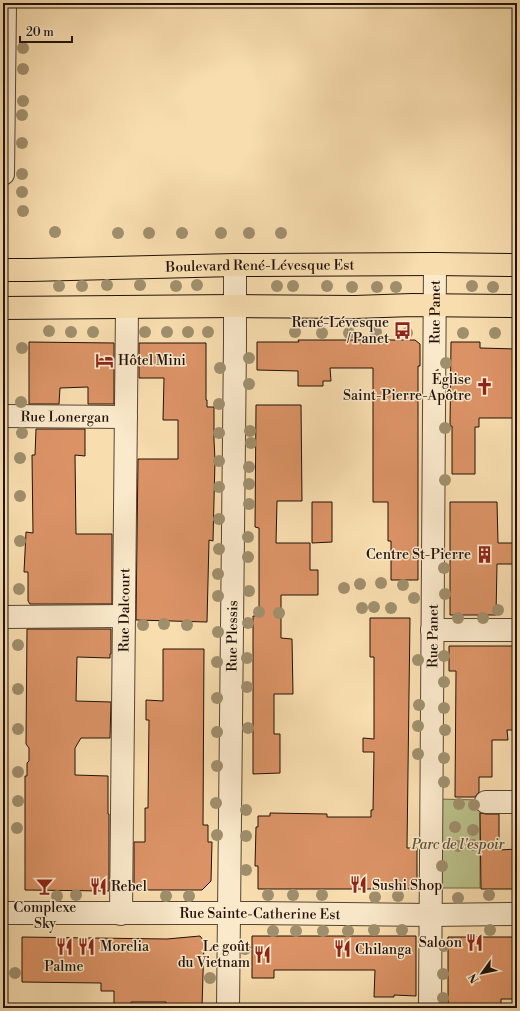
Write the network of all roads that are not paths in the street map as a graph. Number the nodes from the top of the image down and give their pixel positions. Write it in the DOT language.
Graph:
graph roads {
  1 [pos="5,3"];
  2 [pos="3,174"];
  3 [pos="435,264"];
  4 [pos="235,265"];
  5 [pos="517,265"];
  6 [pos="3,270"];
  7 [pos="235,306"];
  8 [pos="435,306"];
  9 [pos="517,306"];
  10 [pos="127,307"];
  11 [pos="3,308"];
  12 [pos="3,416"];
  13 [pos="126,417"];
  14 [pos="124,616"];
  15 [pos="3,617"];
  16 [pos="432,630"];
  17 [pos="517,630"];
  18 [pos="486,802"];
  19 [pos="517,802"];
  20 [pos="3,913"];
  21 [pos="121,914"];
  22 [pos="228,914"];
  23 [pos="517,914"];
  24 [pos="430,915"];
  25 [pos="228,1008"];
  26 [pos="430,1008"];
  1 -- 2 [label="street"];
  3 -- 4 [label="main road, Boulevard René-Lévesque Est"];
  3 -- 5 [label="main road, Boulevard René-Lévesque Est"];
  3 -- 8 [label="street, Rue Panet"];
  4 -- 6 [label="main road, Boulevard René-Lévesque Est"];
  4 -- 7 [label="street, Rue Plessis"];
  7 -- 8 [label="main road"];
  7 -- 10 [label="main road"];
  7 -- 22 [label="street, Rue Plessis"];
  8 -- 9 [label="main road"];
  8 -- 16 [label="street, Rue Panet"];
  10 -- 11 [label="main road"];
  10 -- 13 [label="street, Rue Dalcourt"];
  12 -- 13 [label="street, Rue Lonergan"];
  13 -- 14 [label="street, Rue Dalcourt"];
  14 -- 15 [label="street"];
  14 -- 21 [label="street, Rue Dalcourt"];
  16 -- 17 [label="street"];
  16 -- 24 [label="street, Rue Panet"];
  18 -- 19 [label="street"];
  20 -- 21 [label="street, Rue Sainte-Catherine Est"];
  21 -- 22 [label="street, Rue Sainte-Catherine Est"];
  22 -- 24 [label="street, Rue Sainte-Catherine Est"];
  22 -- 25 [label="street, Rue Plessis"];
  23 -- 24 [label="street, Rue Sainte-Catherine Est"];
  24 -- 26 [label="street, Rue Panet"];
}
